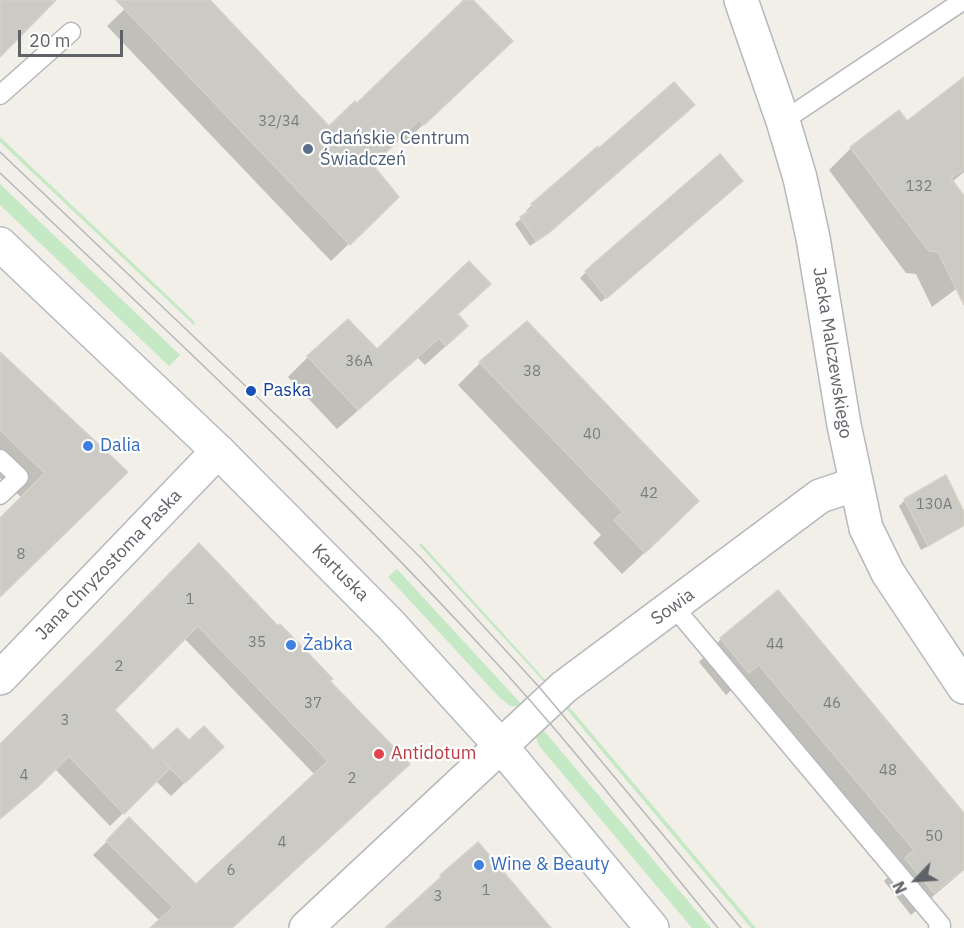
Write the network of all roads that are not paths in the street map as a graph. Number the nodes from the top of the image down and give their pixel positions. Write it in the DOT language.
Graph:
graph roads {
  1 [pos="741,0"];
  2 [pos="964,0"];
  3 [pos="71,32"];
  4 [pos="0,95"];
  5 [pos="783,121"];
  6 [pos="0,244"];
  7 [pos="218,451"];
  8 [pos="0,459"];
  9 [pos="856,484"];
  10 [pos="0,495"];
  11 [pos="674,607"];
  12 [pos="0,678"];
  13 [pos="964,687"];
  14 [pos="500,745"];
  15 [pos="306,928"];
  16 [pos="652,928"];
  17 [pos="938,928"];
  1 -- 5 [label="street, Jacka Malczewskiego"];
  2 -- 5 [label="lane"];
  3 -- 4 [label="lane"];
  5 -- 9 [label="street, Jacka Malczewskiego"];
  6 -- 7 [label="street, Kartuska"];
  7 -- 12 [label="street, Jana Chryzostoma Paska"];
  7 -- 14 [label="street, Kartuska"];
  8 -- 10 [label="lane"];
  9 -- 11 [label="street, Sowia"];
  9 -- 13 [label="street, Jacka Malczewskiego"];
  11 -- 14 [label="street, Sowia"];
  11 -- 17 [label="lane"];
  14 -- 15 [label="street, Sowia"];
  14 -- 16 [label="street, Kartuska"];
}
